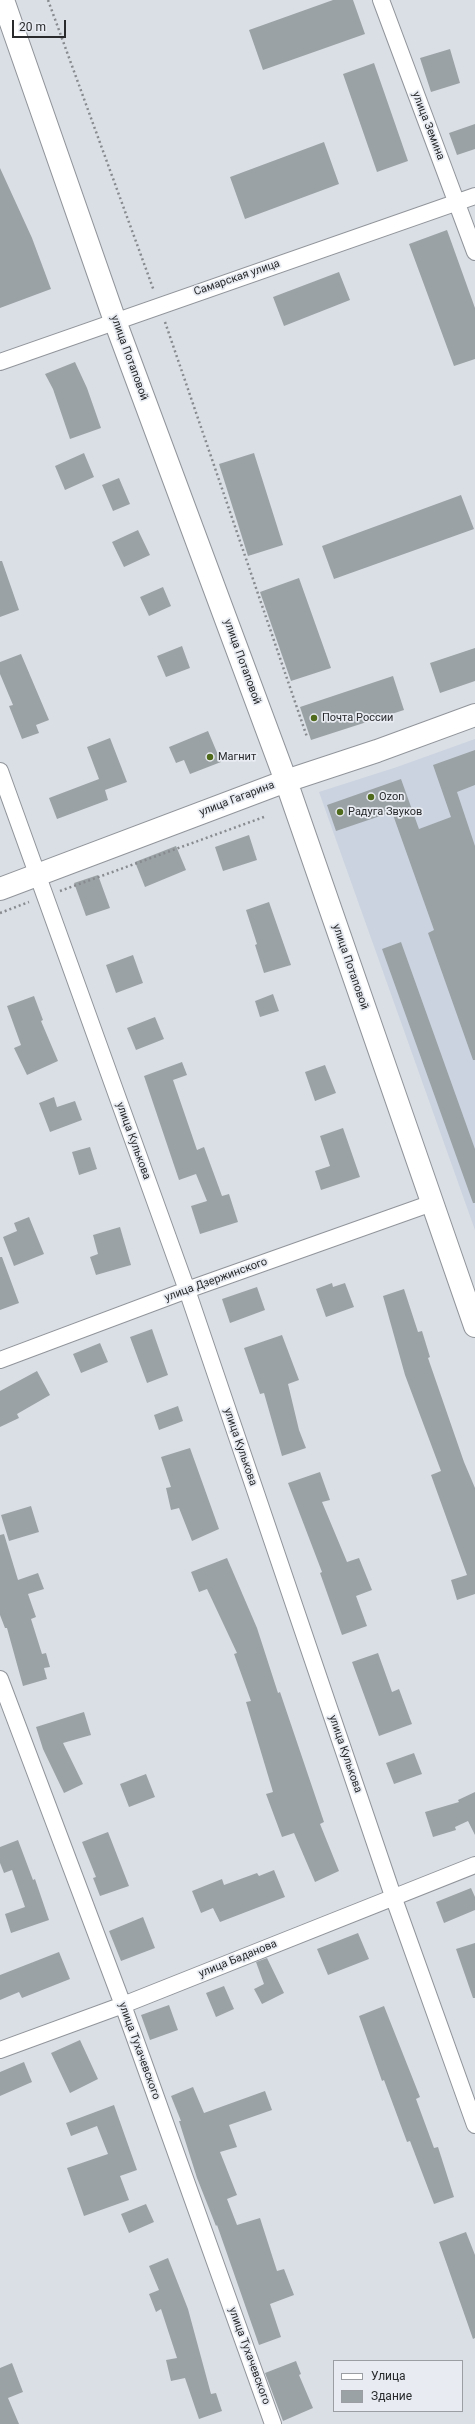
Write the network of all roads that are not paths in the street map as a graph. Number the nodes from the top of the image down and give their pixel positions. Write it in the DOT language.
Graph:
graph roads {
  1 [pos="3,0"];
  2 [pos="381,0"];
  3 [pos="475,196"];
  4 [pos="456,202"];
  5 [pos="475,252"];
  6 [pos="115,321"];
  7 [pos="0,362"];
  8 [pos="475,715"];
  9 [pos="0,771"];
  10 [pos="286,781"];
  11 [pos="37,876"];
  12 [pos="0,889"];
  13 [pos="432,1203"];
  14 [pos="187,1290"];
  15 [pos="475,1326"];
  16 [pos="0,1360"];
  17 [pos="0,1679"];
  18 [pos="475,1864"];
  19 [pos="393,1896"];
  20 [pos="123,2005"];
  21 [pos="0,2050"];
  22 [pos="475,2125"];
  23 [pos="273,2424"];
  1 -- 6 [label="main road, улица Потаповой"];
  2 -- 4 [label="street, улица Земина"];
  3 -- 4 [label="street, Самарская улица"];
  4 -- 5 [label="street, улица Земина"];
  4 -- 6 [label="street, Самарская улица"];
  6 -- 7 [label="street, Самарская улица"];
  6 -- 10 [label="main road, улица Потаповой"];
  8 -- 10 [label="main road, улица Гагарина"];
  9 -- 11 [label="street, улица Кулькова"];
  10 -- 11 [label="main road, улица Гагарина"];
  10 -- 13 [label="main road, улица Потаповой"];
  11 -- 12 [label="main road, улица Гагарина"];
  11 -- 14 [label="street, улица Кулькова"];
  13 -- 14 [label="street, улица Дзержинского"];
  13 -- 15 [label="main road, улица Потаповой"];
  14 -- 16 [label="street, улица Дзержинского"];
  14 -- 19 [label="street, улица Кулькова"];
  17 -- 20 [label="street, улица Тухачевского"];
  18 -- 19 [label="street, улица Баданова"];
  19 -- 20 [label="street, улица Баданова"];
  19 -- 22 [label="street, улица Кулькова"];
  20 -- 21 [label="street, улица Баданова"];
  20 -- 23 [label="street, улица Тухачевского"];
}
